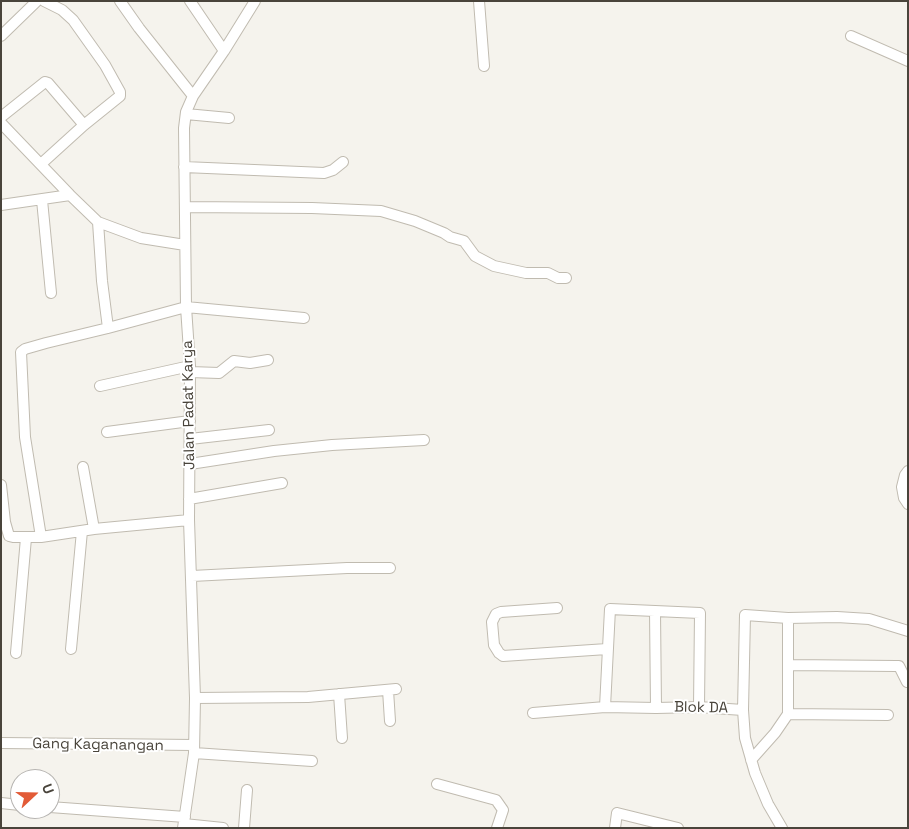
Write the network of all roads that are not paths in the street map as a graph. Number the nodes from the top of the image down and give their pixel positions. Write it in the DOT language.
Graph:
graph roads {
  1 [pos="36,1"];
  2 [pos="44,1"];
  3 [pos="120,1"];
  4 [pos="190,1"];
  5 [pos="255,1"];
  6 [pos="479,1"];
  7 [pos="1,36"];
  8 [pos="851,36"];
  9 [pos="224,51"];
  10 [pos="908,61"];
  11 [pos="484,66"];
  12 [pos="192,96"];
  13 [pos="186,114"];
  14 [pos="1,117"];
  15 [pos="229,118"];
  16 [pos="1,123"];
  17 [pos="84,125"];
  18 [pos="343,162"];
  19 [pos="41,164"];
  20 [pos="184,167"];
  21 [pos="70,195"];
  22 [pos="42,200"];
  23 [pos="1,205"];
  24 [pos="185,207"];
  25 [pos="98,222"];
  26 [pos="185,245"];
  27 [pos="566,278"];
  28 [pos="51,293"];
  29 [pos="186,307"];
  30 [pos="304,318"];
  31 [pos="108,328"];
  32 [pos="268,360"];
  33 [pos="190,369"];
  34 [pos="100,386"];
  35 [pos="190,422"];
  36 [pos="269,430"];
  37 [pos="107,432"];
  38 [pos="190,439"];
  39 [pos="424,440"];
  40 [pos="190,464"];
  41 [pos="83,467"];
  42 [pos="908,471"];
  43 [pos="282,484"];
  44 [pos="1,485"];
  45 [pos="189,499"];
  46 [pos="908,504"];
  47 [pos="189,520"];
  48 [pos="94,529"];
  49 [pos="82,531"];
  50 [pos="41,537"];
  51 [pos="26,538"];
  52 [pos="390,568"];
  53 [pos="192,576"];
  54 [pos="557,608"];
  55 [pos="655,611"];
  56 [pos="788,618"];
  57 [pos="908,631"];
  58 [pos="71,649"];
  59 [pos="607,649"];
  60 [pos="16,653"];
  61 [pos="788,665"];
  62 [pos="907,682"];
  63 [pos="338,694"];
  64 [pos="195,698"];
  65 [pos="605,707"];
  66 [pos="699,707"];
  67 [pos="656,708"];
  68 [pos="743,710"];
  69 [pos="533,713"];
  70 [pos="788,714"];
  71 [pos="888,715"];
  72 [pos="390,721"];
  73 [pos="342,738"];
  74 [pos="1,744"];
  75 [pos="194,749"];
  76 [pos="751,760"];
  77 [pos="312,761"];
  78 [pos="437,784"];
  79 [pos="247,790"];
  80 [pos="60,808"];
  81 [pos="184,823"];
  82 [pos="223,828"];
  83 [pos="244,828"];
  84 [pos="498,828"];
  85 [pos="615,828"];
  86 [pos="678,828"];
  87 [pos="782,828"];
  1 -- 7 [label="street"];
  2 -- 17 [label="street"];
  3 -- 12 [label="street"];
  4 -- 9 [label="street"];
  5 -- 9 [label="street, Jalan Padat Karya"];
  6 -- 11 [label="street"];
  8 -- 10 [label="street"];
  9 -- 12 [label="street, Jalan Padat Karya"];
  12 -- 13 [label="street, Jalan Padat Karya"];
  13 -- 15 [label="street"];
  13 -- 20 [label="street, Jalan Padat Karya"];
  14 -- 17 [label="street"];
  16 -- 19 [label="street"];
  17 -- 19 [label="street"];
  18 -- 20 [label="street"];
  19 -- 21 [label="street"];
  20 -- 24 [label="street, Jalan Padat Karya"];
  21 -- 22 [label="street"];
  21 -- 25 [label="street"];
  22 -- 23 [label="street"];
  22 -- 28 [label="street"];
  24 -- 26 [label="street, Jalan Padat Karya"];
  24 -- 27 [label="street"];
  25 -- 26 [label="street"];
  25 -- 31 [label="street"];
  26 -- 29 [label="street, Jalan Padat Karya"];
  29 -- 30 [label="street"];
  29 -- 31 [label="street"];
  29 -- 33 [label="street, Jalan Padat Karya"];
  31 -- 50 [label="street"];
  32 -- 33 [label="street"];
  33 -- 34 [label="street"];
  33 -- 35 [label="street, Jalan Padat Karya"];
  35 -- 37 [label="street"];
  35 -- 38 [label="street, Jalan Padat Karya"];
  36 -- 38 [label="street"];
  38 -- 40 [label="street, Jalan Padat Karya"];
  39 -- 40 [label="street"];
  40 -- 45 [label="street, Jalan Padat Karya"];
  41 -- 48 [label="street"];
  42 -- 46 [label="street"];
  43 -- 45 [label="street"];
  44 -- 51 [label="street"];
  45 -- 47 [label="street, Jalan Padat Karya"];
  47 -- 48 [label="street"];
  47 -- 53 [label="street, Jalan Padat Karya"];
  48 -- 49 [label="street"];
  49 -- 50 [label="street"];
  49 -- 58 [label="street"];
  50 -- 51 [label="street"];
  51 -- 60 [label="street"];
  52 -- 53 [label="street"];
  53 -- 64 [label="street, Jalan Padat Karya"];
  54 -- 59 [label="street"];
  55 -- 59 [label="street"];
  55 -- 66 [label="street"];
  55 -- 67 [label="street"];
  56 -- 57 [label="street"];
  56 -- 61 [label="street"];
  56 -- 68 [label="street"];
  59 -- 65 [label="street"];
  61 -- 62 [label="street"];
  61 -- 70 [label="street"];
  63 -- 64 [label="street"];
  63 -- 72 [label="street"];
  63 -- 73 [label="street"];
  64 -- 75 [label="street, Jalan Padat Karya"];
  65 -- 67 [label="street, Blok DA"];
  65 -- 69 [label="street, Blok DA"];
  66 -- 67 [label="street, Blok DA"];
  66 -- 68 [label="street, Blok DA"];
  68 -- 76 [label="street, Blok DA"];
  70 -- 71 [label="street"];
  70 -- 76 [label="street"];
  74 -- 75 [label="street, Gang Kaganangan"];
  75 -- 77 [label="street, Gang Kaganangan"];
  75 -- 81 [label="street, Jalan Padat Karya"];
  76 -- 87 [label="street, Blok DA"];
  78 -- 84 [label="street"];
  79 -- 83 [label="street"];
  80 -- 81 [label="street"];
  81 -- 82 [label="street"];
  85 -- 86 [label="street"];
}
